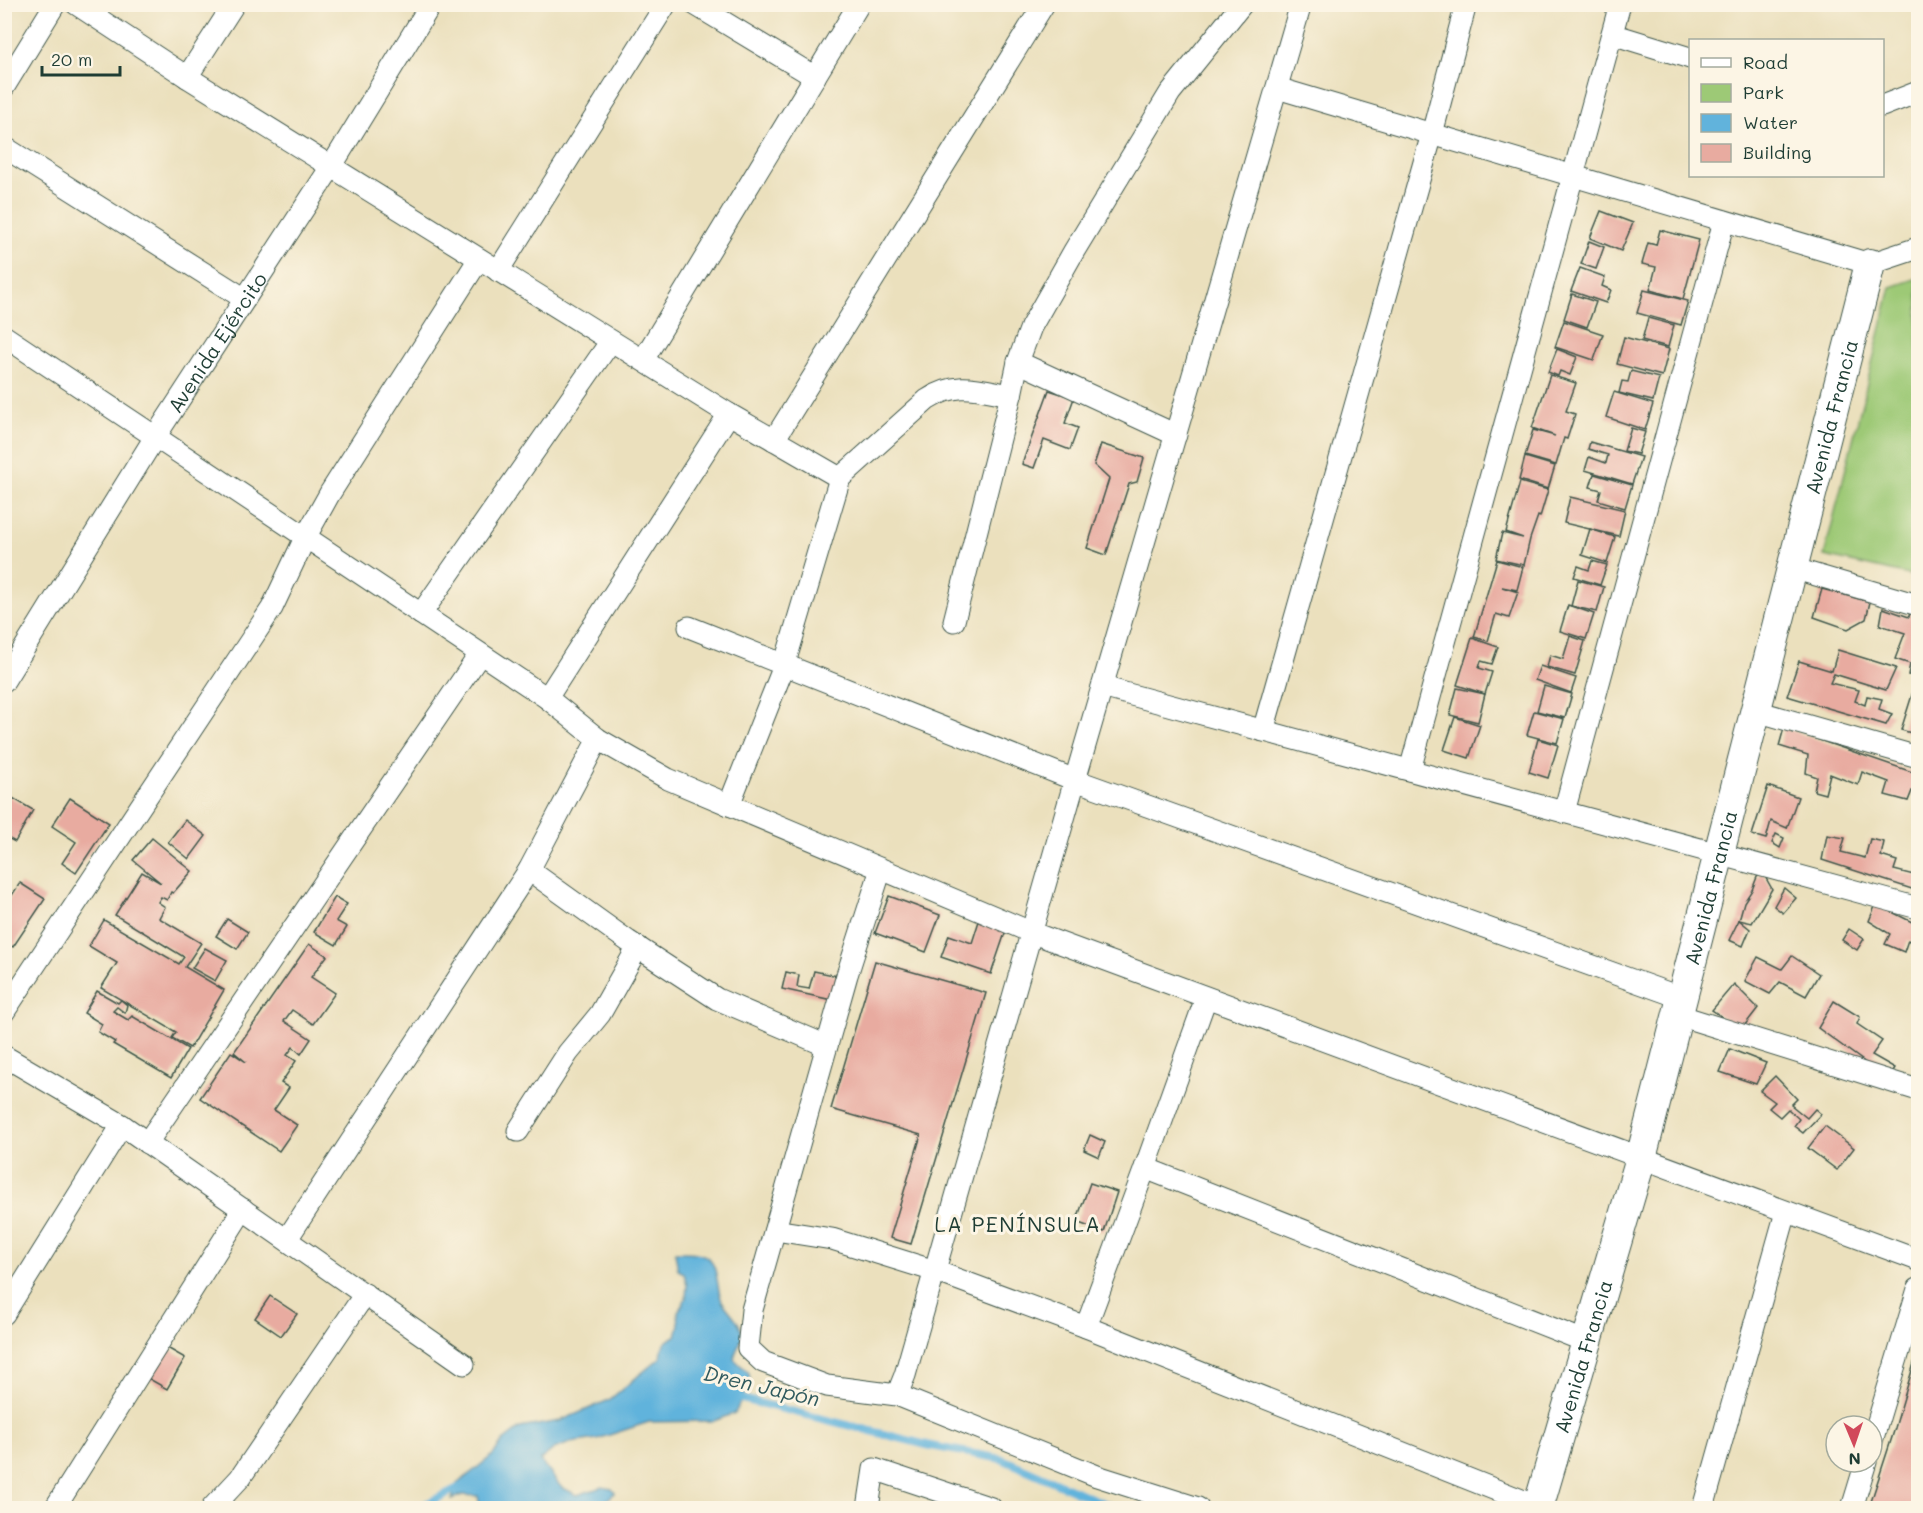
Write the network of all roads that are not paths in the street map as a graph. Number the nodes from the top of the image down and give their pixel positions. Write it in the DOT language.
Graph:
graph roads {
  1 [pos="55,4"];
  2 [pos="76,4"];
  3 [pos="234,4"];
  4 [pos="431,4"];
  5 [pos="666,4"];
  6 [pos="694,4"];
  7 [pos="859,4"];
  8 [pos="1044,4"];
  9 [pos="1242,4"];
  10 [pos="1301,4"];
  11 [pos="1466,4"];
  12 [pos="1620,4"];
  13 [pos="1612,33"];
  14 [pos="1689,58"];
  15 [pos="815,76"];
  16 [pos="187,77"];
  17 [pos="4,87"];
  18 [pos="1276,88"];
  19 [pos="1918,92"];
  20 [pos="1884,105"];
  21 [pos="1432,134"];
  22 [pos="4,147"];
  23 [pos="331,167"];
  24 [pos="1574,176"];
  25 [pos="1724,221"];
  26 [pos="1918,248"];
  27 [pos="479,259"];
  28 [pos="1870,264"];
  29 [pos="498,271"];
  30 [pos="245,299"];
  31 [pos="611,341"];
  32 [pos="7,343"];
  33 [pos="643,360"];
  34 [pos="1018,362"];
  35 [pos="1011,395"];
  36 [pos="729,414"];
  37 [pos="1176,435"];
  38 [pos="155,437"];
  39 [pos="774,440"];
  40 [pos="840,478"];
  41 [pos="305,538"];
  42 [pos="1792,568"];
  43 [pos="1918,605"];
  44 [pos="421,614"];
  45 [pos="954,621"];
  46 [pos="690,627"];
  47 [pos="480,654"];
  48 [pos="784,666"];
  49 [pos="4,681"];
  50 [pos="1102,687"];
  51 [pos="547,698"];
  52 [pos="1756,711"];
  53 [pos="1263,731"];
  54 [pos="598,739"];
  55 [pos="1918,757"];
  56 [pos="1410,770"];
  57 [pos="1075,780"];
  58 [pos="729,805"];
  59 [pos="1564,812"];
  60 [pos="1719,854"];
  61 [pos="881,869"];
  62 [pos="529,870"];
  63 [pos="1918,908"];
  64 [pos="1033,933"];
  65 [pos="638,947"];
  66 [pos="1206,998"];
  67 [pos="1680,1006"];
  68 [pos="4,1012"];
  69 [pos="827,1046"];
  70 [pos="4,1056"];
  71 [pos="1918,1090"];
  72 [pos="122,1125"];
  73 [pos="518,1131"];
  74 [pos="147,1143"];
  75 [pos="1641,1158"];
  76 [pos="1145,1168"];
  77 [pos="243,1209"];
  78 [pos="1786,1212"];
  79 [pos="775,1230"];
  80 [pos="287,1239"];
  81 [pos="1918,1260"];
  82 [pos="935,1271"];
  83 [pos="1918,1289"];
  84 [pos="365,1294"];
  85 [pos="4,1314"];
  86 [pos="1086,1327"];
  87 [pos="1587,1342"];
  88 [pos="464,1364"];
  89 [pos="897,1395"];
  90 [pos="1880,1414"];
  91 [pos="1862,1474"];
  92 [pos="1538,1508"];
  93 [pos="55,1509"];
  94 [pos="212,1509"];
  95 [pos="868,1509"];
  96 [pos="991,1509"];
  97 [pos="1198,1509"];
  98 [pos="1702,1509"];
  99 [pos="1851,1509"];
  1 -- 17 [label="street"];
  2 -- 16 [label="street"];
  3 -- 16 [label="street"];
  4 -- 23 [label="street, Avenida Ejército"];
  5 -- 29 [label="street"];
  6 -- 15 [label="street"];
  7 -- 15 [label="street"];
  8 -- 39 [label="street"];
  9 -- 34 [label="street"];
  10 -- 18 [label="street"];
  11 -- 21 [label="street"];
  12 -- 13 [label="street"];
  13 -- 14 [label="street"];
  13 -- 24 [label="street"];
  15 -- 33 [label="street"];
  16 -- 23 [label="street"];
  18 -- 21 [label="street"];
  18 -- 37 [label="street"];
  19 -- 20 [label="street"];
  21 -- 24 [label="street"];
  21 -- 53 [label="street"];
  22 -- 30 [label="street"];
  23 -- 27 [label="street"];
  23 -- 30 [label="street, Avenida Ejército"];
  24 -- 25 [label="street"];
  24 -- 56 [label="street"];
  25 -- 28 [label="street"];
  25 -- 59 [label="street"];
  26 -- 28 [label="street"];
  27 -- 29 [label="street"];
  27 -- 41 [label="street"];
  28 -- 42 [label="street, Avenida Francia"];
  29 -- 31 [label="street"];
  30 -- 38 [label="street, Avenida Ejército"];
  31 -- 33 [label="street"];
  31 -- 44 [label="street"];
  32 -- 38 [label="street"];
  33 -- 36 [label="street"];
  34 -- 35 [label="street"];
  34 -- 37 [label="street"];
  35 -- 40 [label="street"];
  35 -- 45 [label="street"];
  36 -- 39 [label="street"];
  36 -- 51 [label="street"];
  37 -- 50 [label="street"];
  38 -- 41 [label="street"];
  38 -- 49 [label="street, Avenida Ejército"];
  39 -- 40 [label="street"];
  40 -- 48 [label="street"];
  41 -- 44 [label="street"];
  41 -- 68 [label="street"];
  42 -- 43 [label="street"];
  42 -- 52 [label="street, Avenida Francia"];
  44 -- 47 [label="street"];
  46 -- 48 [label="street"];
  47 -- 51 [label="street"];
  47 -- 74 [label="street"];
  48 -- 57 [label="street"];
  48 -- 58 [label="street"];
  50 -- 53 [label="street"];
  50 -- 57 [label="street"];
  51 -- 54 [label="street"];
  52 -- 55 [label="street"];
  52 -- 60 [label="street, Avenida Francia"];
  53 -- 56 [label="street"];
  54 -- 58 [label="street"];
  54 -- 62 [label="street"];
  56 -- 59 [label="street"];
  57 -- 64 [label="street"];
  57 -- 67 [label="street"];
  58 -- 61 [label="street"];
  59 -- 60 [label="street"];
  60 -- 63 [label="street"];
  60 -- 67 [label="street, Avenida Francia"];
  61 -- 64 [label="street"];
  61 -- 69 [label="street"];
  62 -- 65 [label="street"];
  62 -- 80 [label="street"];
  64 -- 66 [label="street"];
  64 -- 82 [label="street"];
  65 -- 69 [label="street"];
  65 -- 73 [label="street"];
  66 -- 75 [label="street"];
  66 -- 76 [label="street"];
  67 -- 71 [label="street"];
  67 -- 75 [label="street, Avenida Francia"];
  69 -- 79 [label="street"];
  70 -- 72 [label="street"];
  72 -- 74 [label="street"];
  72 -- 85 [label="street"];
  74 -- 77 [label="street"];
  75 -- 78 [label="street"];
  75 -- 87 [label="street, Avenida Francia"];
  76 -- 86 [label="street"];
  76 -- 87 [label="street"];
  77 -- 80 [label="street"];
  77 -- 93 [label="street"];
  78 -- 81 [label="street"];
  78 -- 98 [label="street"];
  79 -- 82 [label="street"];
  79 -- 89 [label="street"];
  80 -- 84 [label="street"];
  82 -- 86 [label="street"];
  82 -- 89 [label="street"];
  83 -- 90 [label="street"];
  84 -- 88 [label="street"];
  84 -- 94 [label="street"];
  86 -- 92 [label="street"];
  87 -- 92 [label="street, Avenida Francia"];
  89 -- 97 [label="street"];
  91 -- 99 [label="street"];
  95 -- 96 [label="street"];
}
